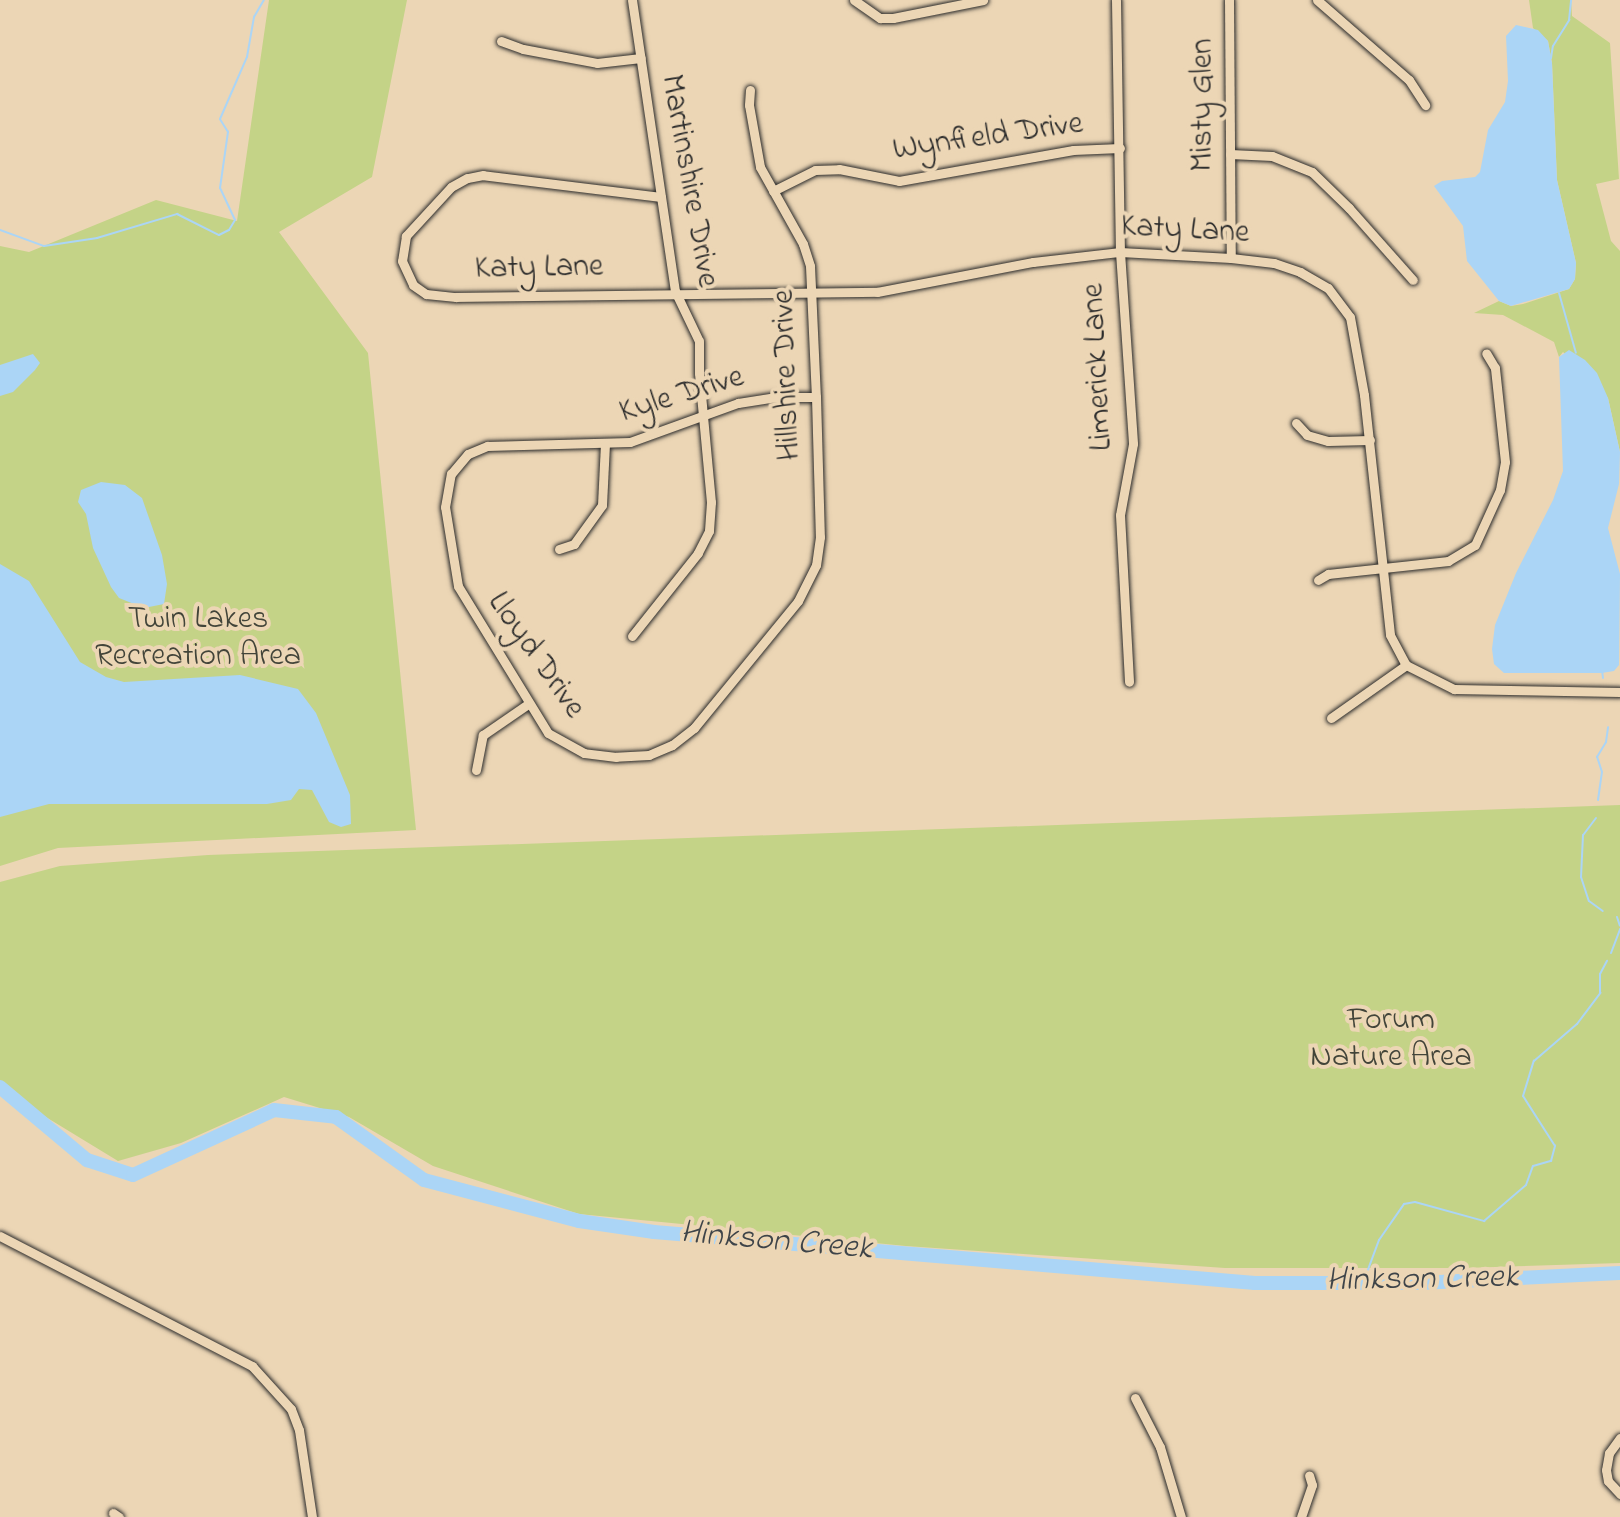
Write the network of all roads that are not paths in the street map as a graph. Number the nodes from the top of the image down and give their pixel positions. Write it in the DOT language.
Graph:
graph roads {
  1 [pos="632,0"];
  2 [pos="854,0"];
  3 [pos="983,0"];
  4 [pos="1116,0"];
  5 [pos="1229,0"];
  6 [pos="1317,0"];
  7 [pos="501,41"];
  8 [pos="641,58"];
  9 [pos="750,90"];
  10 [pos="1425,105"];
  11 [pos="1120,148"];
  12 [pos="1230,154"];
  13 [pos="773,191"];
  14 [pos="661,197"];
  15 [pos="1120,252"];
  16 [pos="1231,258"];
  17 [pos="1413,280"];
  18 [pos="675,291"];
  19 [pos="811,293"];
  20 [pos="1486,353"];
  21 [pos="816,397"];
  22 [pos="705,414"];
  23 [pos="1296,423"];
  24 [pos="1370,440"];
  25 [pos="605,444"];
  26 [pos="468,454"];
  27 [pos="559,549"];
  28 [pos="816,565"];
  29 [pos="1383,569"];
  30 [pos="1318,580"];
  31 [pos="632,636"];
  32 [pos="1406,665"];
  33 [pos="1129,682"];
  34 [pos="1620,692"];
  35 [pos="528,704"];
  36 [pos="1331,718"];
  37 [pos="476,770"];
  38 [pos="0,1236"];
  39 [pos="1135,1398"];
  40 [pos="1620,1438"];
  41 [pos="1309,1475"];
  42 [pos="1620,1494"];
  43 [pos="312,1517"];
  44 [pos="1181,1517"];
  45 [pos="1301,1517"];
  1 -- 8 [label="street, Martinshire Drive"];
  2 -- 3 [label="street"];
  4 -- 11 [label="street, Limerick Lane"];
  5 -- 12 [label="street, Misty Glen"];
  6 -- 10 [label="street"];
  7 -- 8 [label="street"];
  8 -- 14 [label="street, Martinshire Drive"];
  9 -- 13 [label="street, Hillshire Drive"];
  11 -- 13 [label="street, Wynfield Drive"];
  11 -- 15 [label="street, Limerick Lane"];
  12 -- 16 [label="street, Misty Glen"];
  12 -- 17 [label="street"];
  13 -- 19 [label="street, Hillshire Drive"];
  14 -- 18 [label="street, Martinshire Drive"];
  14 -- 18 [label="street, Katy Lane"];
  15 -- 16 [label="street, Katy Lane"];
  15 -- 19 [label="street, Katy Lane"];
  15 -- 33 [label="street, Limerick Lane"];
  16 -- 24 [label="street, Katy Lane"];
  18 -- 19 [label="street, Katy Lane"];
  18 -- 22 [label="street, Martinshire Drive"];
  19 -- 21 [label="street, Hillshire Drive"];
  20 -- 29 [label="street"];
  21 -- 22 [label="street, Kyle Drive"];
  21 -- 28 [label="street, Hillshire Drive"];
  22 -- 25 [label="street, Kyle Drive"];
  22 -- 31 [label="street, Martinshire Drive"];
  23 -- 24 [label="street"];
  24 -- 29 [label="street, Katy Lane"];
  25 -- 26 [label="street, Kyle Drive"];
  25 -- 27 [label="street"];
  26 -- 35 [label="street, Lloyd Drive"];
  28 -- 35 [label="street, Lloyd Drive"];
  29 -- 30 [label="street"];
  29 -- 32 [label="street, Katy Lane"];
  32 -- 34 [label="street"];
  32 -- 36 [label="street"];
  35 -- 37 [label="street"];
  38 -- 43 [label="street"];
  39 -- 44 [label="street"];
  40 -- 42 [label="street"];
  41 -- 45 [label="street"];
}
